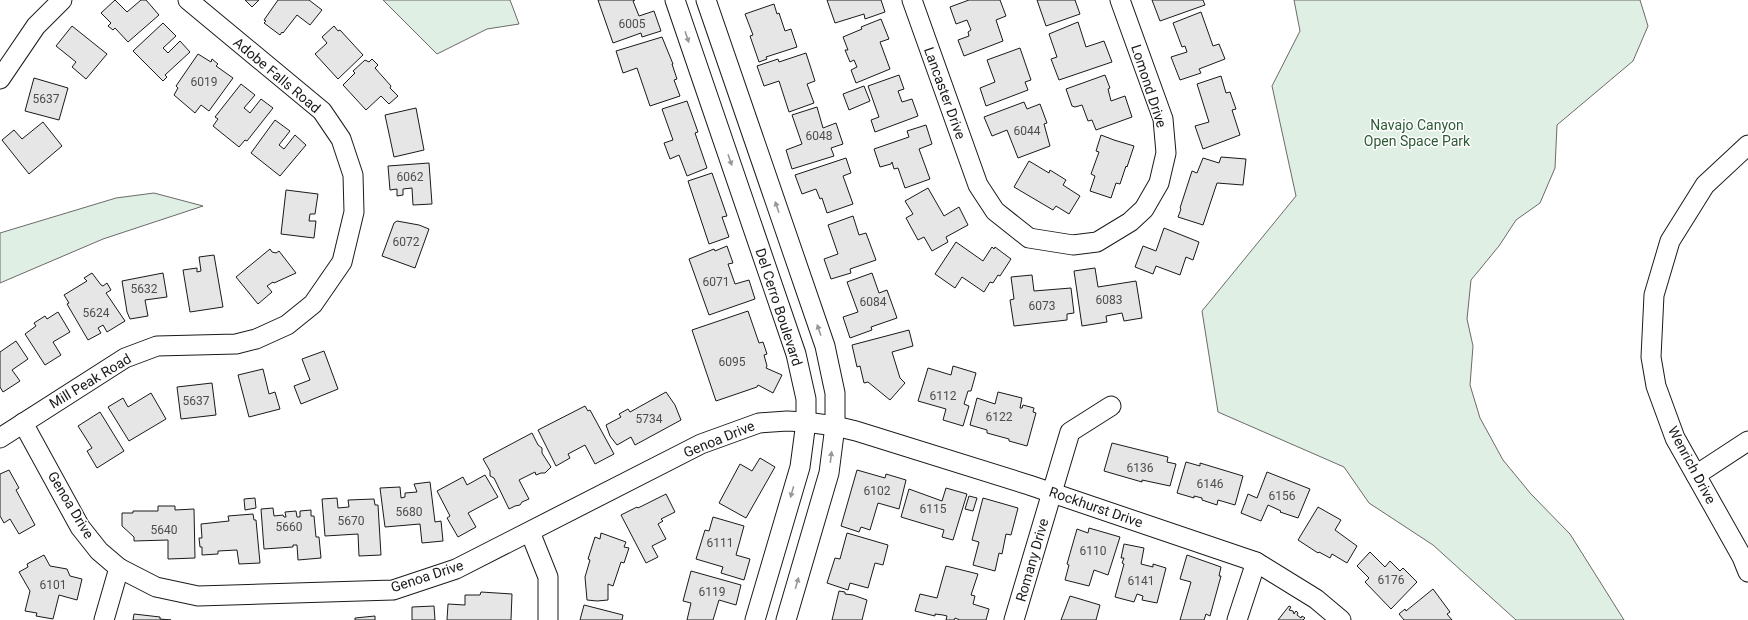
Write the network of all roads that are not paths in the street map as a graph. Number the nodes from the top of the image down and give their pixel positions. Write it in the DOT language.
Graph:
graph roads {
  1 [pos="62,0"];
  2 [pos="188,0"];
  3 [pos="675,0"];
  4 [pos="706,0"];
  5 [pos="912,0"];
  6 [pos="1120,0"];
  7 [pos="0,78"];
  8 [pos="1748,145"];
  9 [pos="978,185"];
  10 [pos="236,344"];
  11 [pos="1111,406"];
  12 [pos="806,422"];
  13 [pos="23,423"];
  14 [pos="836,426"];
  15 [pos="0,438"];
  16 [pos="1748,441"];
  17 [pos="1696,474"];
  18 [pos="1052,492"];
  19 [pos="530,532"];
  20 [pos="1256,562"];
  21 [pos="119,568"];
  22 [pos="1748,572"];
  23 [pos="104,620"];
  24 [pos="548,620"];
  25 [pos="755,620"];
  26 [pos="786,620"];
  27 [pos="1014,620"];
  28 [pos="1237,620"];
  29 [pos="1341,620"];
  1 -- 7 [label="street"];
  2 -- 10 [label="street, Adobe Falls Road"];
  3 -- 12 [label="street, Del Cerro Boulevard, one-way"];
  14 -- 4 [label="street, one-way"];
  5 -- 9 [label="street, Lancaster Drive"];
  6 -- 9 [label="street, Lomond Drive"];
  8 -- 17 [label="street, Wenrich Drive"];
  10 -- 13 [label="street, Mill Peak Road"];
  11 -- 18 [label="street, Romany Drive"];
  12 -- 14 [label="street, Genoa Drive"];
  12 -- 19 [label="street, Genoa Drive"];
  12 -- 25 [label="street, Del Cerro Boulevard, one-way"];
  13 -- 15 [label="street, Mill Peak Road"];
  13 -- 21 [label="street, Genoa Drive"];
  14 -- 18 [label="street, Rockhurst Drive"];
  26 -- 14 [label="street, one-way"];
  16 -- 17 [label="street"];
  17 -- 22 [label="street, Wenrich Drive"];
  18 -- 20 [label="street, Rockhurst Drive"];
  18 -- 27 [label="street, Romany Drive"];
  19 -- 21 [label="street, Genoa Drive"];
  19 -- 24 [label="street"];
  20 -- 28 [label="street"];
  20 -- 29 [label="street, Rockhurst Drive"];
  21 -- 23 [label="street"];
}
